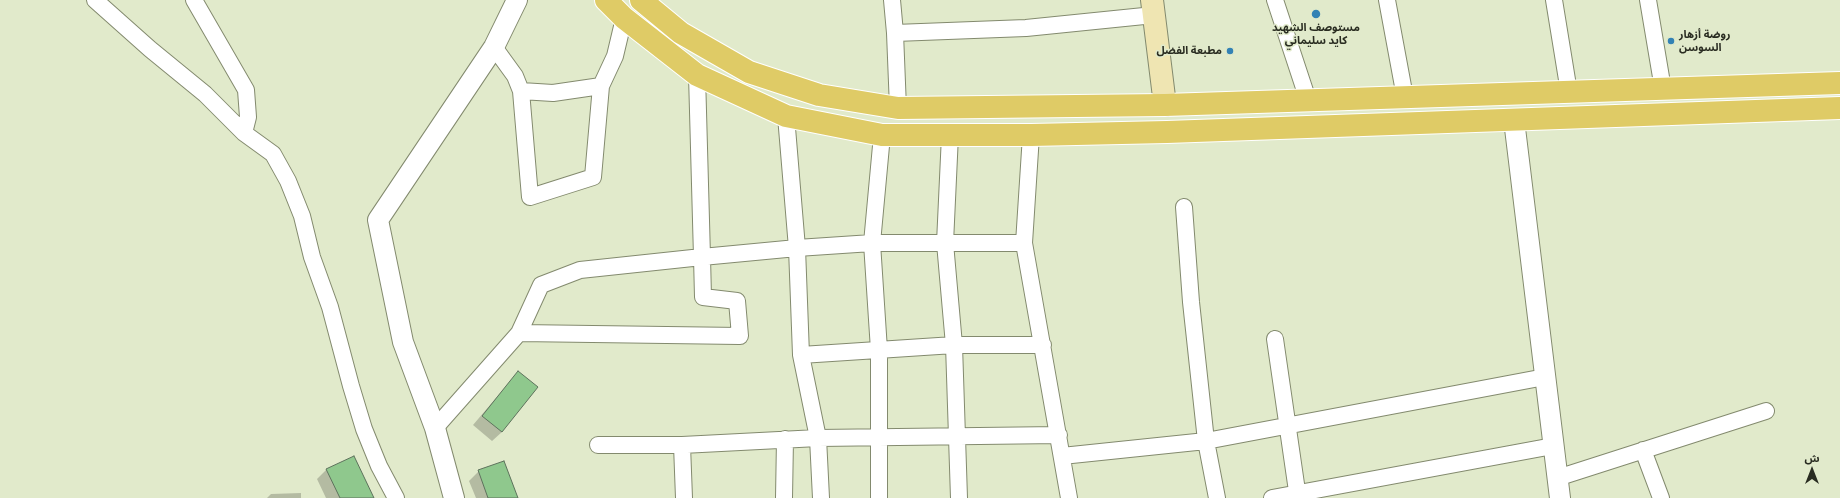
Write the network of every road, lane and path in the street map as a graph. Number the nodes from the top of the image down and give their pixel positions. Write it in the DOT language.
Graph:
graph roads {
  1 [pos="95,0"];
  2 [pos="194,0"];
  3 [pos="516,0"];
  4 [pos="606,0"];
  5 [pos="641,0"];
  6 [pos="892,0"];
  7 [pos="1275,0"];
  8 [pos="1387,0"];
  9 [pos="1554,0"];
  10 [pos="1648,0"];
  11 [pos="1153,8"];
  12 [pos="624,18"];
  13 [pos="896,33"];
  14 [pos="494,47"];
  15 [pos="697,75"];
  16 [pos="1840,83"];
  17 [pos="601,86"];
  18 [pos="1663,89"];
  19 [pos="521,91"];
  20 [pos="1569,92"];
  21 [pos="1404,97"];
  22 [pos="1308,100"];
  23 [pos="1165,105"];
  24 [pos="898,108"];
  25 [pos="1840,108"];
  26 [pos="786,116"];
  27 [pos="1514,120"];
  28 [pos="244,133"];
  29 [pos="882,135"];
  30 [pos="950,135"];
  31 [pos="1031,135"];
  32 [pos="1184,207"];
  33 [pos="872,243"];
  34 [pos="945,243"];
  35 [pos="1024,243"];
  36 [pos="796,248"];
  37 [pos="702,257"];
  38 [pos="519,333"];
  39 [pos="1275,339"];
  40 [pos="954,345"];
  41 [pos="1043,345"];
  42 [pos="879,350"];
  43 [pos="801,354"];
  44 [pos="1545,377"];
  45 [pos="1766,411"];
  46 [pos="1287,427"];
  47 [pos="435,428"];
  48 [pos="1059,435"];
  49 [pos="958,436"];
  50 [pos="818,438"];
  51 [pos="880,438"];
  52 [pos="785,439"];
  53 [pos="1206,441"];
  54 [pos="598,445"];
  55 [pos="682,445"];
  56 [pos="1553,446"];
  57 [pos="1643,450"];
  58 [pos="1062,456"];
  59 [pos="1557,478"];
  60 [pos="1298,496"];
  61 [pos="396,498"];
  62 [pos="454,498"];
  63 [pos="684,498"];
  64 [pos="784,498"];
  65 [pos="821,498"];
  66 [pos="880,498"];
  67 [pos="959,498"];
  68 [pos="1069,498"];
  69 [pos="1217,498"];
  70 [pos="1272,498"];
  71 [pos="1560,498"];
  72 [pos="1661,498"];
  1 -- 28 [label="street"];
  2 -- 28 [label="street"];
  3 -- 14 [label="street"];
  4 -- 12 [label="main road"];
  5 -- 24 [label="main road"];
  6 -- 13 [label="street"];
  7 -- 22 [label="street"];
  8 -- 21 [label="street"];
  9 -- 20 [label="street"];
  10 -- 18 [label="street"];
  11 -- 13 [label="street"];
  11 -- 23 [label="main road"];
  12 -- 15 [label="main road"];
  12 -- 17 [label="street"];
  13 -- 24 [label="street"];
  14 -- 19 [label="street"];
  14 -- 47 [label="street"];
  15 -- 26 [label="main road"];
  15 -- 37 [label="street"];
  16 -- 18 [label="main road"];
  17 -- 19 [label="street"];
  17 -- 19 [label="street"];
  18 -- 20 [label="main road"];
  20 -- 21 [label="main road"];
  21 -- 22 [label="main road"];
  22 -- 23 [label="main road"];
  23 -- 24 [label="main road"];
  25 -- 27 [label="main road"];
  26 -- 29 [label="main road"];
  26 -- 36 [label="street"];
  27 -- 31 [label="main road"];
  27 -- 44 [label="street"];
  28 -- 61 [label="street"];
  29 -- 30 [label="main road"];
  29 -- 33 [label="street"];
  30 -- 31 [label="main road"];
  30 -- 34 [label="street"];
  31 -- 35 [label="street"];
  32 -- 53 [label="street"];
  33 -- 34 [label="street"];
  33 -- 36 [label="street"];
  33 -- 42 [label="street"];
  34 -- 35 [label="street"];
  34 -- 40 [label="street"];
  35 -- 41 [label="street"];
  36 -- 37 [label="street"];
  36 -- 43 [label="street"];
  37 -- 38 [label="street"];
  37 -- 38 [label="street"];
  38 -- 47 [label="street"];
  39 -- 46 [label="street"];
  40 -- 41 [label="street"];
  40 -- 42 [label="street"];
  40 -- 49 [label="street"];
  41 -- 48 [label="street"];
  42 -- 43 [label="street"];
  42 -- 51 [label="street"];
  43 -- 50 [label="street"];
  44 -- 46 [label="street"];
  44 -- 56 [label="street"];
  45 -- 57 [label="street"];
  46 -- 53 [label="street"];
  46 -- 60 [label="street"];
  47 -- 62 [label="street"];
  48 -- 49 [label="street"];
  48 -- 58 [label="street"];
  49 -- 51 [label="street"];
  49 -- 67 [label="street"];
  50 -- 51 [label="street"];
  50 -- 52 [label="street"];
  50 -- 65 [label="street"];
  51 -- 66 [label="street"];
  52 -- 55 [label="street"];
  52 -- 64 [label="street"];
  53 -- 58 [label="street"];
  53 -- 69 [label="street"];
  54 -- 55 [label="street"];
  55 -- 63 [label="street"];
  56 -- 59 [label="street"];
  56 -- 60 [label="street"];
  57 -- 59 [label="street"];
  57 -- 72 [label="street"];
  58 -- 68 [label="street"];
  59 -- 71 [label="street"];
  60 -- 70 [label="street"];
}
